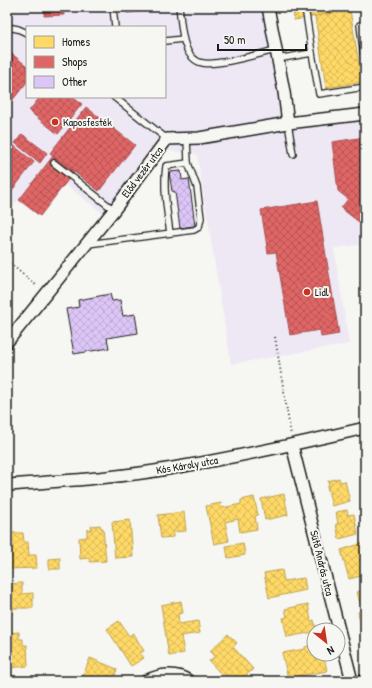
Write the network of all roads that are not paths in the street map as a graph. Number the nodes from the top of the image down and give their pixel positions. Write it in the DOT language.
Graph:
graph roads {
  1 [pos="113,7"];
  2 [pos="179,7"];
  3 [pos="268,7"];
  4 [pos="306,7"];
  5 [pos="360,25"];
  6 [pos="115,26"];
  7 [pos="7,27"];
  8 [pos="26,33"];
  9 [pos="183,39"];
  10 [pos="166,41"];
  11 [pos="312,53"];
  12 [pos="277,54"];
  13 [pos="365,67"];
  14 [pos="365,87"];
  15 [pos="115,98"];
  16 [pos="365,114"];
  17 [pos="288,124"];
  18 [pos="187,138"];
  19 [pos="168,139"];
  20 [pos="293,154"];
  21 [pos="54,163"];
  22 [pos="188,163"];
  23 [pos="114,210"];
  24 [pos="170,233"];
  25 [pos="86,244"];
  26 [pos="7,342"];
  27 [pos="365,428"];
  28 [pos="292,445"];
  29 [pos="7,485"];
  30 [pos="146,681"];
  31 [pos="190,681"];
  32 [pos="352,681"];
  1 -- 6 [label="lane"];
  2 -- 9 [label="lane"];
  3 -- 12 [label="street"];
  4 -- 11 [label="lane"];
  5 -- 13 [label="lane"];
  7 -- 8 [label="lane"];
  9 -- 10 [label="lane"];
  9 -- 12 [label="lane"];
  11 -- 12 [label="lane"];
  11 -- 14 [label="lane"];
  12 -- 17 [label="street"];
  15 -- 19 [label="lane"];
  16 -- 17 [label="street, Előd vezér utca"];
  17 -- 18 [label="street, Előd vezér utca"];
  17 -- 20 [label="lane"];
  18 -- 19 [label="street, Előd vezér utca"];
  18 -- 22 [label="lane"];
  19 -- 23 [label="street, Előd vezér utca"];
  21 -- 23 [label="lane"];
  22 -- 24 [label="lane"];
  22 -- 24 [label="lane"];
  23 -- 25 [label="street, Előd vezér utca"];
  24 -- 25 [label="lane"];
  25 -- 26 [label="street, Előd vezér utca"];
  27 -- 28 [label="street, Kós Károly utca"];
  28 -- 29 [label="street, Kós Károly utca"];
  28 -- 32 [label="street, Sütő András utca"];
  30 -- 31 [label="street"];
}
